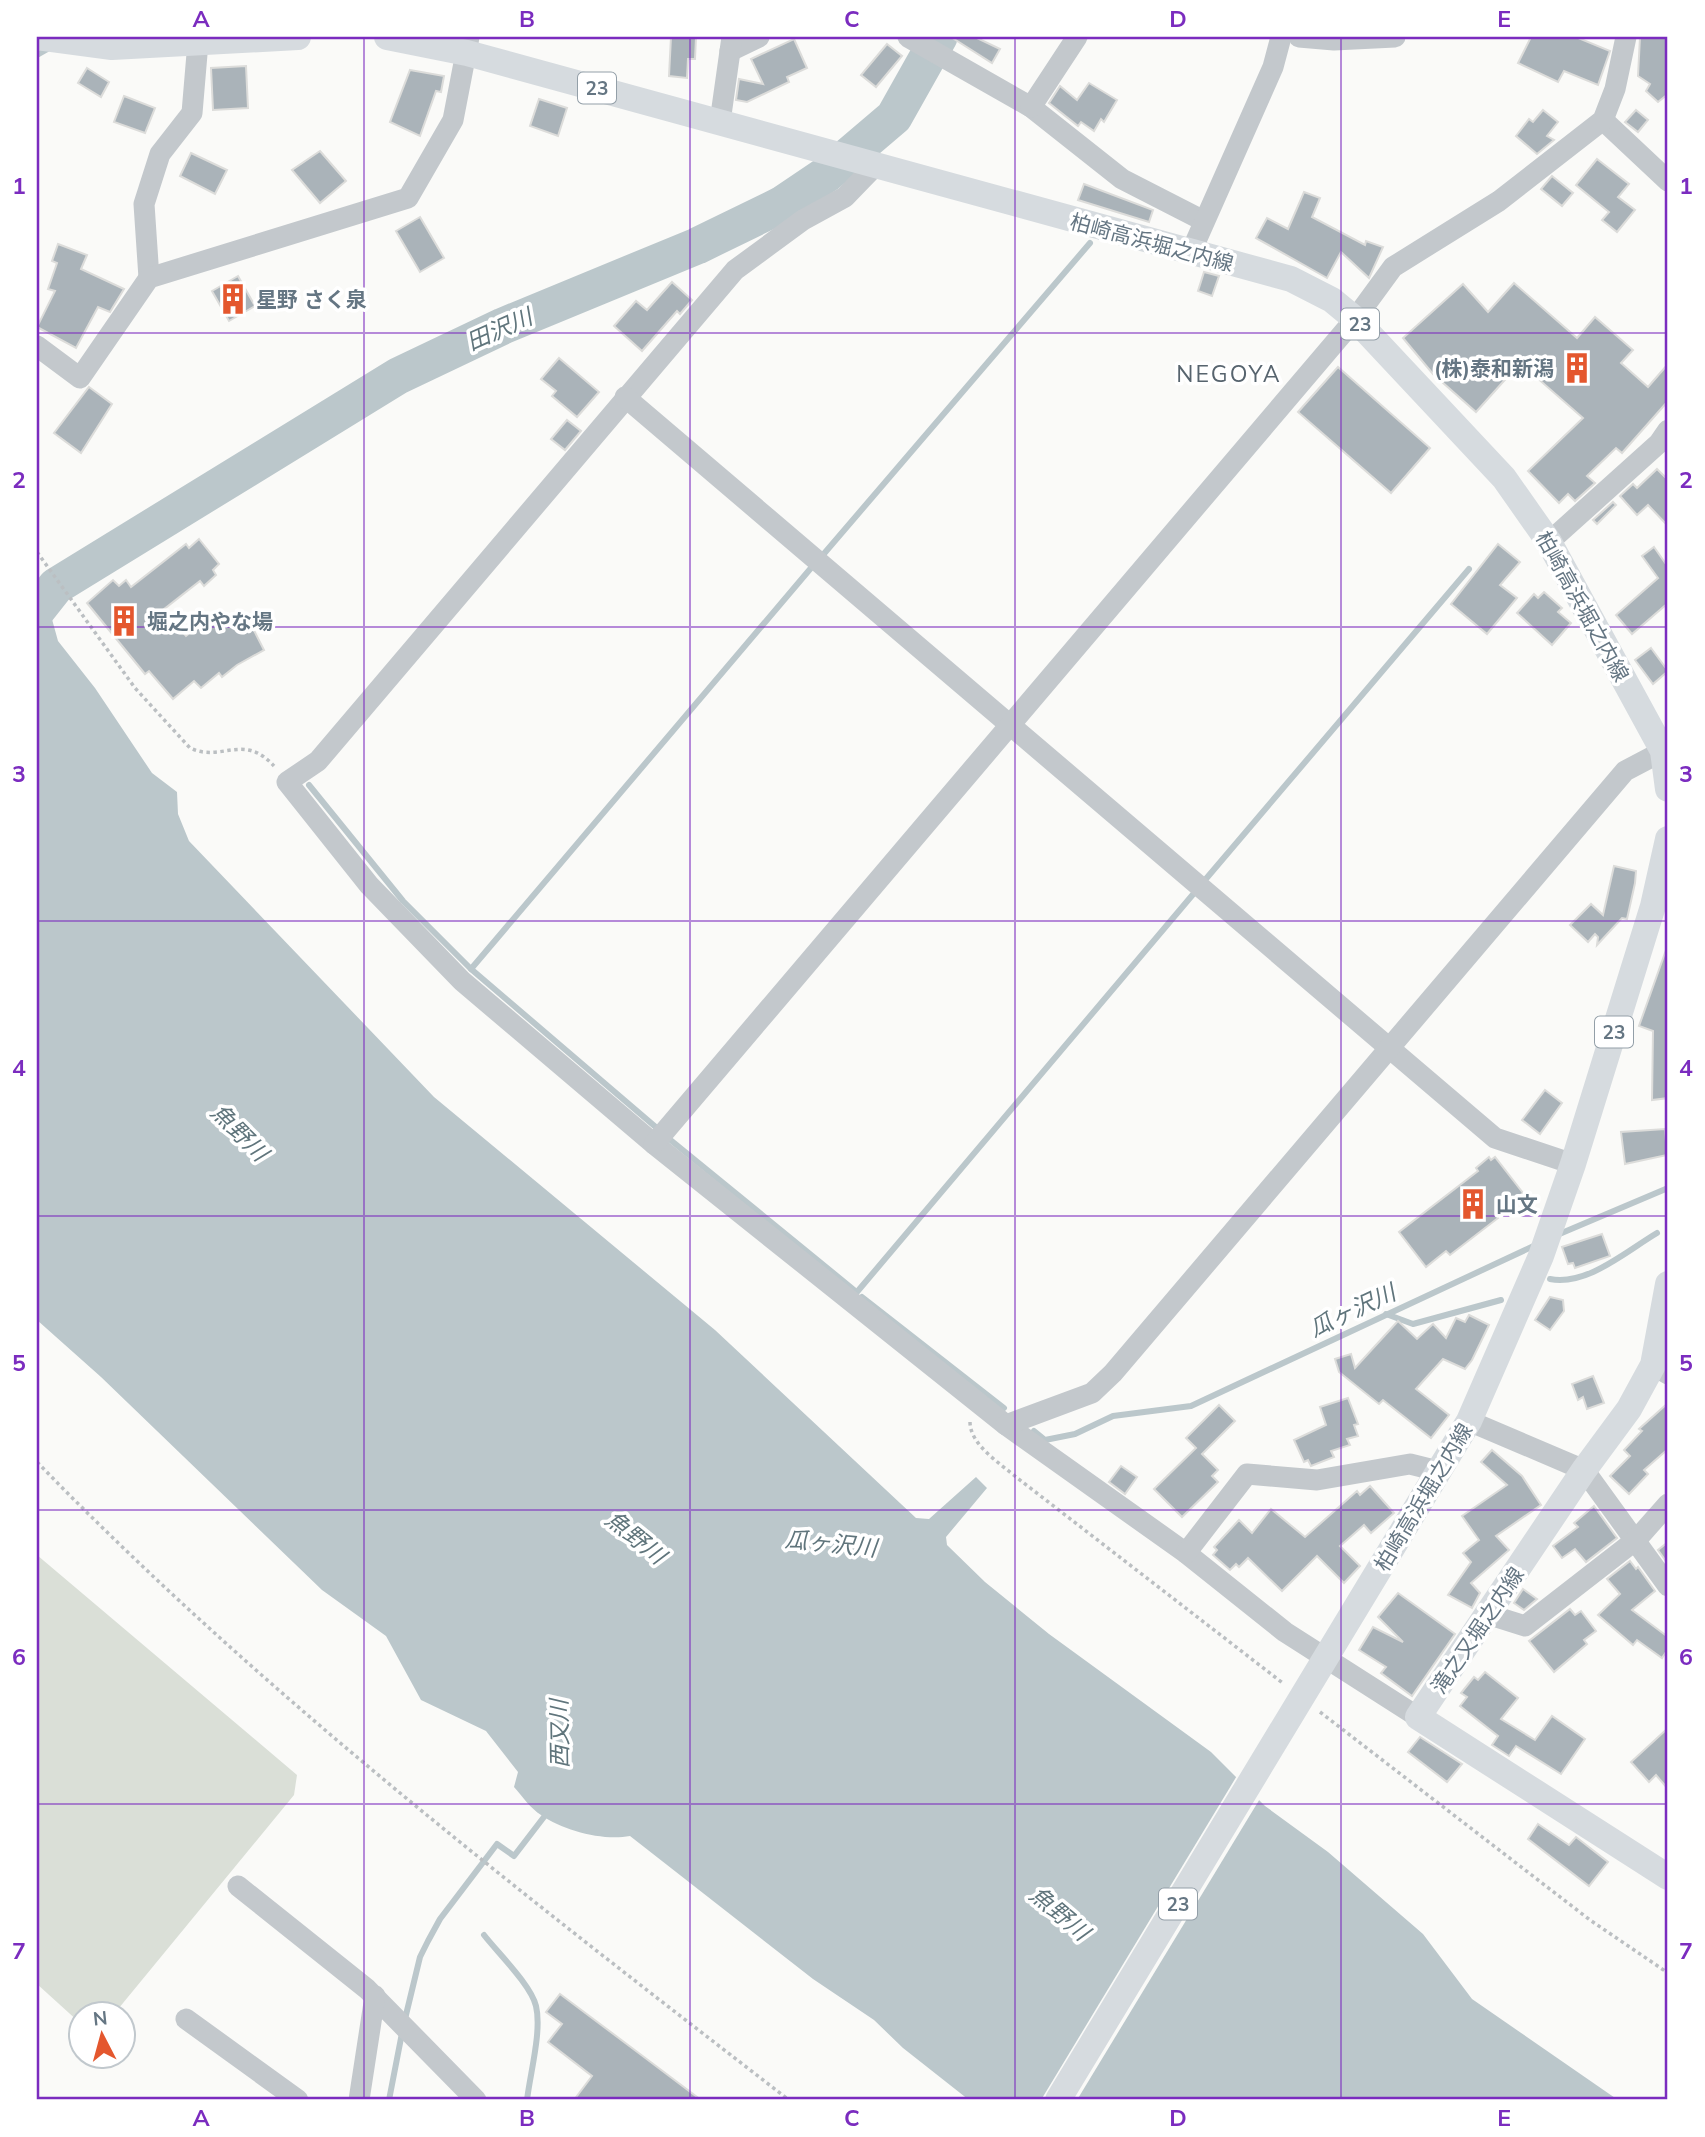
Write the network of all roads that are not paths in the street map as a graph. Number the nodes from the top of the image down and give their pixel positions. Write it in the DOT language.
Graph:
graph roads {
  1 [pos="37,37"];
  2 [pos="298,37"];
  3 [pos="387,37"];
  4 [pos="759,37"];
  5 [pos="908,37"];
  6 [pos="1077,37"];
  7 [pos="1281,37"];
  8 [pos="1299,37"];
  9 [pos="1395,37"];
  10 [pos="1626,37"];
  11 [pos="153,41"];
  12 [pos="198,42"];
  13 [pos="731,44"];
  14 [pos="468,45"];
  15 [pos="1031,107"];
  16 [pos="1603,120"];
  17 [pos="720,122"];
  18 [pos="868,164"];
  19 [pos="1668,181"];
  20 [pos="1204,221"];
  21 [pos="1192,252"];
  22 [pos="149,278"];
  23 [pos="1356,319"];
  24 [pos="37,346"];
  25 [pos="625,397"];
  26 [pos="1668,430"];
  27 [pos="1549,542"];
  28 [pos="1011,723"];
  29 [pos="1666,755"];
  30 [pos="1668,789"];
  31 [pos="1668,839"];
  32 [pos="1389,1046"];
  33 [pos="654,1144"];
  34 [pos="1573,1164"];
  35 [pos="1668,1284"];
  36 [pos="1661,1369"];
  37 [pos="1469,1421"];
  38 [pos="1006,1424"];
  39 [pos="1584,1470"];
  40 [pos="1437,1471"];
  41 [pos="1668,1504"];
  42 [pos="1637,1539"];
  43 [pos="1186,1553"];
  44 [pos="1668,1586"];
  45 [pos="1487,1614"];
  46 [pos="1418,1717"];
  47 [pos="1668,1877"];
  48 [pos="238,1886"];
  49 [pos="378,2000"];
  50 [pos="186,2019"];
  51 [pos="298,2100"];
  52 [pos="359,2100"];
  53 [pos="476,2100"];
  54 [pos="1058,2100"];
  1 -- 11 [label="main road"];
  2 -- 12 [label="main road"];
  3 -- 14 [label="main road, 柏崎高浜堀之内線 / 23"];
  4 -- 13 [label="street"];
  5 -- 15 [label="street"];
  6 -- 15 [label="street"];
  7 -- 20 [label="street"];
  8 -- 9 [label="street"];
  10 -- 16 [label="street"];
  11 -- 12 [label="main road"];
  12 -- 22 [label="street"];
  13 -- 17 [label="street"];
  14 -- 17 [label="main road, 柏崎高浜堀之内線 / 23"];
  14 -- 22 [label="street"];
  15 -- 20 [label="street"];
  16 -- 19 [label="street"];
  16 -- 23 [label="street"];
  17 -- 18 [label="main road, 柏崎高浜堀之内線 / 23"];
  18 -- 21 [label="main road, 柏崎高浜堀之内線 / 23"];
  18 -- 25 [label="street"];
  20 -- 21 [label="street"];
  21 -- 23 [label="main road, 柏崎高浜堀之内線 / 23"];
  22 -- 24 [label="street"];
  23 -- 27 [label="main road, 柏崎高浜堀之内線 / 23"];
  23 -- 28 [label="street"];
  25 -- 28 [label="street"];
  25 -- 33 [label="street"];
  26 -- 27 [label="street"];
  27 -- 29 [label="main road, 柏崎高浜堀之内線 / 23"];
  28 -- 32 [label="street"];
  28 -- 33 [label="street"];
  29 -- 30 [label="main road, 柏崎高浜堀之内線 / 23"];
  29 -- 32 [label="street"];
  31 -- 34 [label="main road, 柏崎高浜堀之内線 / 23"];
  32 -- 34 [label="street"];
  32 -- 38 [label="street"];
  33 -- 38 [label="street"];
  34 -- 37 [label="main road, 柏崎高浜堀之内線 / 23"];
  35 -- 36 [label="main road, 滝之又堀之内線"];
  36 -- 39 [label="main road, 滝之又堀之内線"];
  37 -- 39 [label="street"];
  37 -- 40 [label="main road, 柏崎高浜堀之内線 / 23"];
  38 -- 43 [label="street"];
  39 -- 42 [label="street"];
  39 -- 45 [label="main road, 滝之又堀之内線"];
  40 -- 43 [label="street"];
  40 -- 54 [label="main road, 柏崎高浜堀之内線 / 23"];
  41 -- 42 [label="street"];
  42 -- 44 [label="street"];
  42 -- 45 [label="street"];
  43 -- 46 [label="street"];
  45 -- 46 [label="main road, 滝之又堀之内線"];
  46 -- 47 [label="main road, 滝之又堀之内線"];
  48 -- 49 [label="street"];
  49 -- 52 [label="street"];
  49 -- 53 [label="street"];
  50 -- 51 [label="street"];
}
